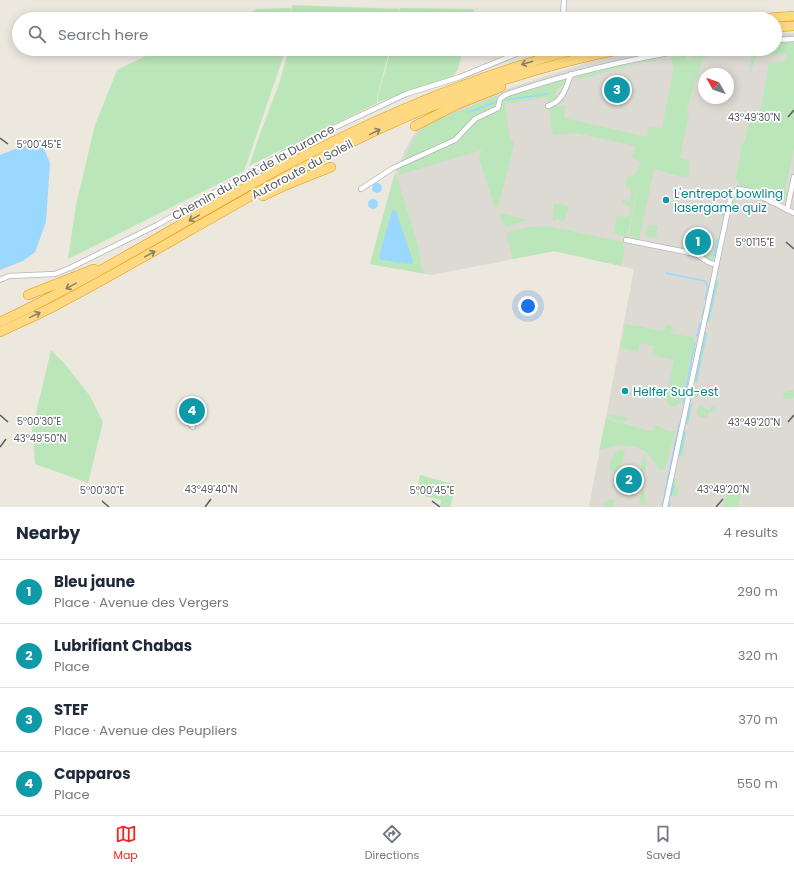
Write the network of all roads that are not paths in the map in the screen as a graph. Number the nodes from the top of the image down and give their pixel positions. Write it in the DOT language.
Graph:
graph roads {
  1 [pos="564,0"];
  2 [pos="563,12"];
  3 [pos="794,16"];
  4 [pos="782,17"];
  5 [pos="794,26"];
  6 [pos="782,27"];
  7 [pos="794,39"];
  8 [pos="782,40"];
  9 [pos="511,56"];
  10 [pos="552,56"];
  11 [pos="591,56"];
  12 [pos="594,56"];
  13 [pos="653,56"];
  14 [pos="571,74"];
  15 [pos="548,106"];
  16 [pos="415,126"];
  17 [pos="331,167"];
  18 [pos="794,177"];
  19 [pos="361,189"];
  20 [pos="787,210"];
  21 [pos="794,213"];
  22 [pos="205,222"];
  23 [pos="626,240"];
  24 [pos="118,260"];
  25 [pos="716,265"];
  26 [pos="0,280"];
  27 [pos="28,295"];
  28 [pos="0,322"];
  29 [pos="0,332"];
  30 [pos="188,422"];
  31 [pos="193,427"];
  32 [pos="665,507"];
  1 -- 2 [label="street"];
  3 -- 4 [label="highway"];
  5 -- 6 [label="highway"];
  7 -- 8 [label="street"];
  9 -- 26 [label="street, Chemin du Pont de la Durance"];
  10 -- 24 [label="highway, Autoroute du Soleil, one-way"];
  22 -- 11 [label="highway, Autoroute du Soleil, one-way"];
  12 -- 16 [label="highway"];
  13 -- 14 [label="street"];
  14 -- 15 [label="street"];
  14 -- 19 [label="street"];
  17 -- 22 [label="highway"];
  18 -- 20 [label="street"];
  20 -- 21 [label="street"];
  20 -- 25 [label="street"];
  29 -- 22 [label="highway, Autoroute du Soleil, one-way"];
  23 -- 25 [label="street"];
  24 -- 27 [label="highway"];
  24 -- 28 [label="highway, Autoroute du Soleil, one-way"];
  25 -- 32 [label="street"];
  30 -- 31 [label="street"];
}
